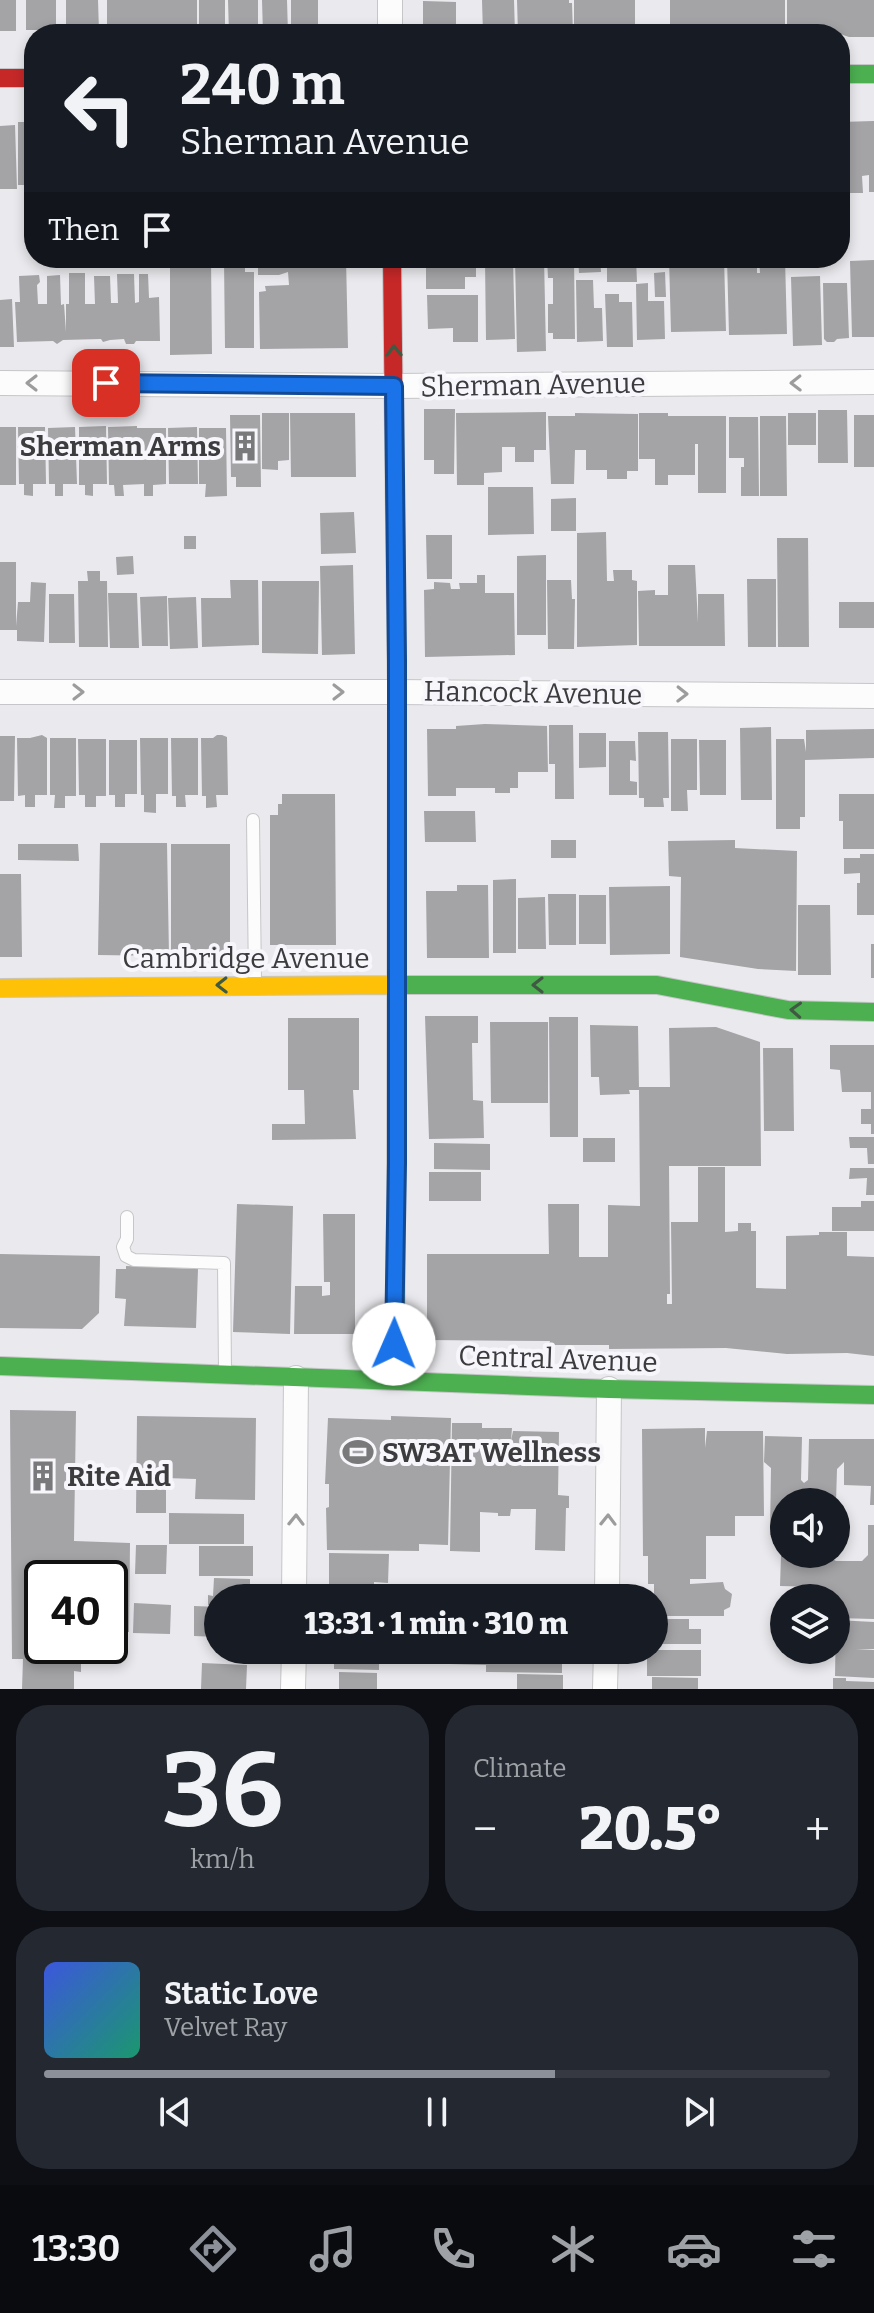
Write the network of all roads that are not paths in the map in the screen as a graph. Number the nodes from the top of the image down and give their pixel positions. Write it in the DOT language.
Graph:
graph roads {
  1 [pos="390,0"];
  2 [pos="390,24"];
  3 [pos="850,74"];
  4 [pos="874,74"];
  5 [pos="0,78"];
  6 [pos="24,78"];
  7 [pos="392,268"];
  8 [pos="874,382"];
  9 [pos="0,383"];
  10 [pos="394,386"];
  11 [pos="0,692"];
  12 [pos="396,692"];
  13 [pos="874,696"];
  14 [pos="253,820"];
  15 [pos="255,985"];
  16 [pos="396,985"];
  17 [pos="0,988"];
  18 [pos="874,1012"];
  19 [pos="127,1217"];
  20 [pos="0,1366"];
  21 [pos="225,1375"];
  22 [pos="296,1378"];
  23 [pos="395,1381"];
  24 [pos="609,1389"];
  25 [pos="874,1395"];
  26 [pos="294,1584"];
  27 [pos="607,1584"];
  28 [pos="294,1664"];
  29 [pos="606,1664"];
  30 [pos="293,1689"];
  31 [pos="605,1689"];
  1 -- 2 [label="street"];
  3 -- 4 [label="street"];
  5 -- 6 [label="street"];
  10 -- 7 [label="street, one-way"];
  8 -- 10 [label="street, Sherman Avenue, one-way"];
  10 -- 9 [label="street, Sherman Avenue, one-way"];
  10 -- 12 [label="street"];
  11 -- 12 [label="street, Hancock Avenue, one-way"];
  12 -- 13 [label="street, Hancock Avenue, one-way"];
  12 -- 16 [label="street"];
  14 -- 15 [label="lane"];
  15 -- 16 [label="street, Cambridge Avenue"];
  15 -- 17 [label="street, Cambridge Avenue, one-way"];
  18 -- 16 [label="street, Cambridge Avenue, one-way"];
  16 -- 23 [label="street"];
  19 -- 21 [label="lane"];
  20 -- 21 [label="street, Central Avenue"];
  21 -- 22 [label="street, Central Avenue"];
  22 -- 23 [label="street, Central Avenue"];
  26 -- 22 [label="street, one-way"];
  23 -- 24 [label="street, Central Avenue"];
  24 -- 25 [label="street, Central Avenue"];
  27 -- 24 [label="street, one-way"];
  28 -- 30 [label="street"];
  29 -- 31 [label="street"];
}
